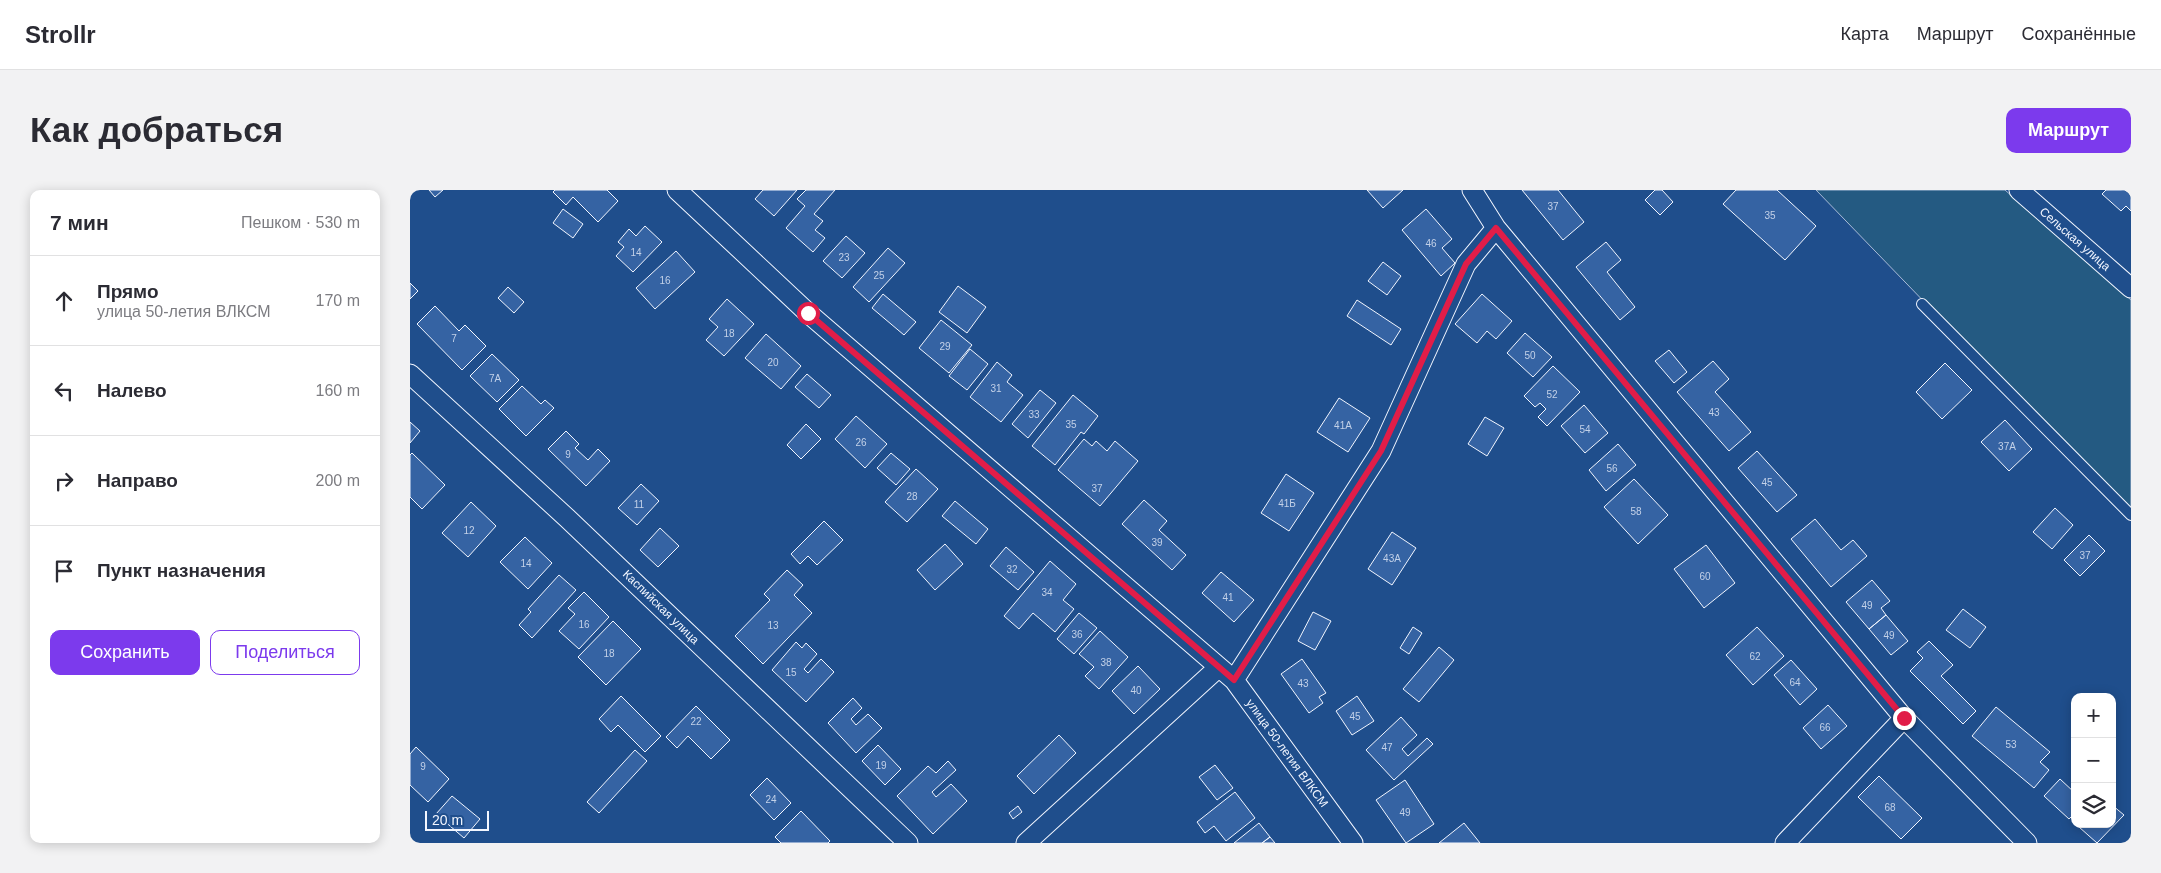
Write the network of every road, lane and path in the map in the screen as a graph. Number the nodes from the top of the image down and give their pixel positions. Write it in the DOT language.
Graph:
graph roads {
  1 [pos="677,190"];
  2 [pos="1472,190"];
  3 [pos="2019,190"];
  4 [pos="1496,228"];
  5 [pos="2131,288"];
  6 [pos="1922,304"];
  7 [pos="410,374"];
  8 [pos="2131,515"];
  9 [pos="1219,667"];
  10 [pos="1234,680"];
  11 [pos="1904,718"];
  12 [pos="908,843"];
  13 [pos="1026,843"];
  14 [pos="1353,843"];
  15 [pos="1785,843"];
  16 [pos="2027,843"];
  1 -- 9 [label="street, улица 50-летия ВЛКСМ"];
  2 -- 4 [label="street"];
  3 -- 5 [label="street, Сельская улица"];
  4 -- 10 [label="street"];
  4 -- 11 [label="street"];
  6 -- 8 [label="lane"];
  7 -- 12 [label="street, Каспийская улица"];
  9 -- 10 [label="street, улица 50-летия ВЛКСМ"];
  9 -- 13 [label="street"];
  10 -- 14 [label="street, улица 50-летия ВЛКСМ"];
  11 -- 15 [label="street"];
  11 -- 16 [label="street"];
}
